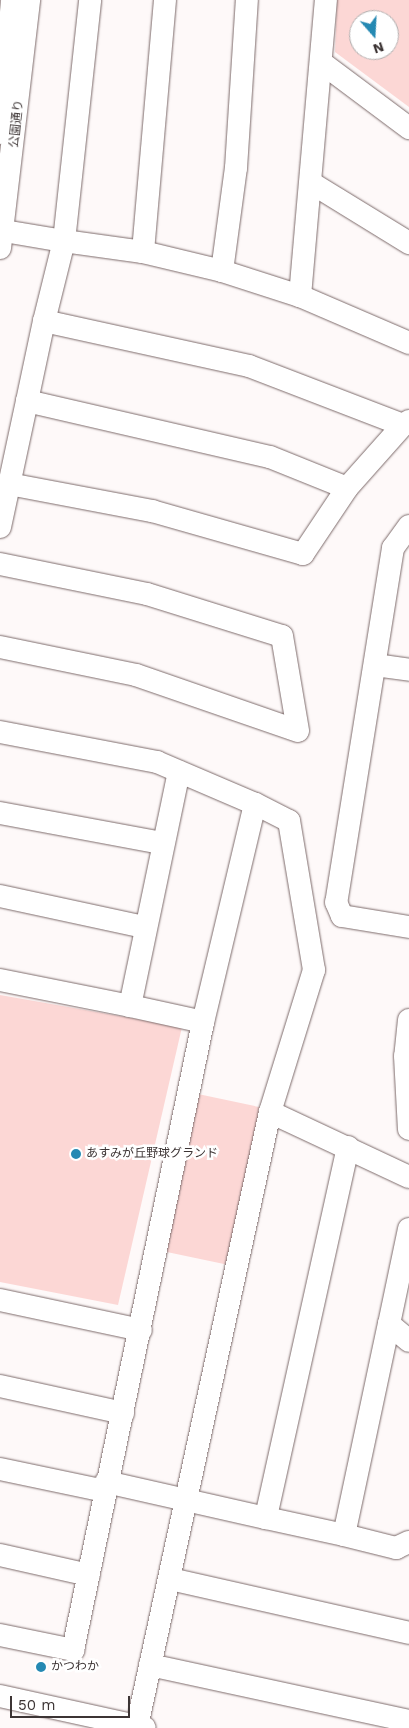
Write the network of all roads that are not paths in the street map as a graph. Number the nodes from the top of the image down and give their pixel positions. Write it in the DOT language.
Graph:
graph roads {
  1 [pos="12,0"];
  2 [pos="29,0"];
  3 [pos="90,0"];
  4 [pos="165,0"];
  5 [pos="247,0"];
  6 [pos="326,0"];
  7 [pos="322,63"];
  8 [pos="409,128"];
  9 [pos="5,136"];
  10 [pos="313,184"];
  11 [pos="2,239"];
  12 [pos="64,241"];
  13 [pos="409,243"];
  14 [pos="143,252"];
  15 [pos="222,271"];
  16 [pos="300,296"];
  17 [pos="44,321"];
  18 [pos="409,343"];
  19 [pos="27,401"];
  20 [pos="406,423"];
  21 [pos="9,484"];
  22 [pos="347,488"];
  23 [pos="409,526"];
  24 [pos="0,528"];
  25 [pos="0,564"];
  26 [pos="0,647"];
  27 [pos="375,665"];
  28 [pos="409,670"];
  29 [pos="0,732"];
  30 [pos="179,772"];
  31 [pos="255,804"];
  32 [pos="0,813"];
  33 [pos="162,843"];
  34 [pos="0,896"];
  35 [pos="143,927"];
  36 [pos="409,927"];
  37 [pos="0,980"];
  38 [pos="130,1006"];
  39 [pos="409,1020"];
  40 [pos="203,1022"];
  41 [pos="270,1112"];
  42 [pos="409,1128"];
  43 [pos="348,1147"];
  44 [pos="409,1177"];
  45 [pos="409,1229"];
  46 [pos="0,1300"];
  47 [pos="389,1324"];
  48 [pos="141,1330"];
  49 [pos="409,1341"];
  50 [pos="0,1386"];
  51 [pos="123,1413"];
  52 [pos="0,1469"];
  53 [pos="105,1486"];
  54 [pos="189,1500"];
  55 [pos="266,1518"];
  56 [pos="344,1535"];
  57 [pos="409,1542"];
  58 [pos="0,1555"];
  59 [pos="89,1576"];
  60 [pos="170,1579"];
  61 [pos="409,1633"];
  62 [pos="0,1635"];
  63 [pos="150,1665"];
  64 [pos="0,1696"];
  65 [pos="409,1721"];
  66 [pos="141,1727"];
  1 -- 9 [label="street, 公園通り"];
  2 -- 9 [label="street, 公園通り"];
  3 -- 12 [label="street"];
  4 -- 14 [label="street"];
  5 -- 15 [label="street"];
  6 -- 7 [label="street"];
  7 -- 8 [label="street"];
  7 -- 10 [label="street"];
  9 -- 11 [label="street, 公園通り"];
  10 -- 13 [label="street"];
  10 -- 16 [label="street"];
  11 -- 12 [label="street"];
  12 -- 14 [label="street"];
  12 -- 17 [label="street"];
  14 -- 15 [label="street"];
  15 -- 16 [label="street"];
  16 -- 18 [label="street"];
  17 -- 19 [label="street"];
  17 -- 20 [label="street"];
  19 -- 21 [label="street"];
  19 -- 22 [label="street"];
  20 -- 22 [label="street"];
  21 -- 22 [label="street"];
  21 -- 24 [label="street"];
  23 -- 27 [label="street"];
  25 -- 26 [label="street"];
  27 -- 28 [label="street"];
  27 -- 36 [label="street"];
  29 -- 30 [label="street"];
  30 -- 31 [label="street"];
  30 -- 33 [label="street"];
  31 -- 40 [label="street"];
  31 -- 41 [label="street"];
  32 -- 33 [label="street"];
  33 -- 35 [label="street"];
  34 -- 35 [label="street"];
  35 -- 38 [label="street"];
  37 -- 38 [label="street"];
  38 -- 40 [label="street"];
  39 -- 42 [label="street"];
  40 -- 48 [label="street"];
  41 -- 43 [label="street"];
  41 -- 54 [label="street"];
  43 -- 44 [label="street"];
  43 -- 55 [label="street"];
  45 -- 47 [label="street"];
  46 -- 48 [label="street"];
  47 -- 49 [label="street"];
  47 -- 56 [label="street"];
  48 -- 51 [label="street"];
  50 -- 51 [label="street"];
  51 -- 53 [label="street"];
  52 -- 53 [label="street"];
  53 -- 54 [label="street"];
  53 -- 59 [label="street"];
  54 -- 55 [label="street"];
  54 -- 60 [label="street"];
  55 -- 56 [label="street"];
  56 -- 57 [label="street"];
  58 -- 59 [label="street"];
  59 -- 62 [label="street"];
  60 -- 61 [label="street"];
  60 -- 63 [label="street"];
  63 -- 65 [label="street"];
  63 -- 66 [label="street"];
  64 -- 66 [label="street"];
}
